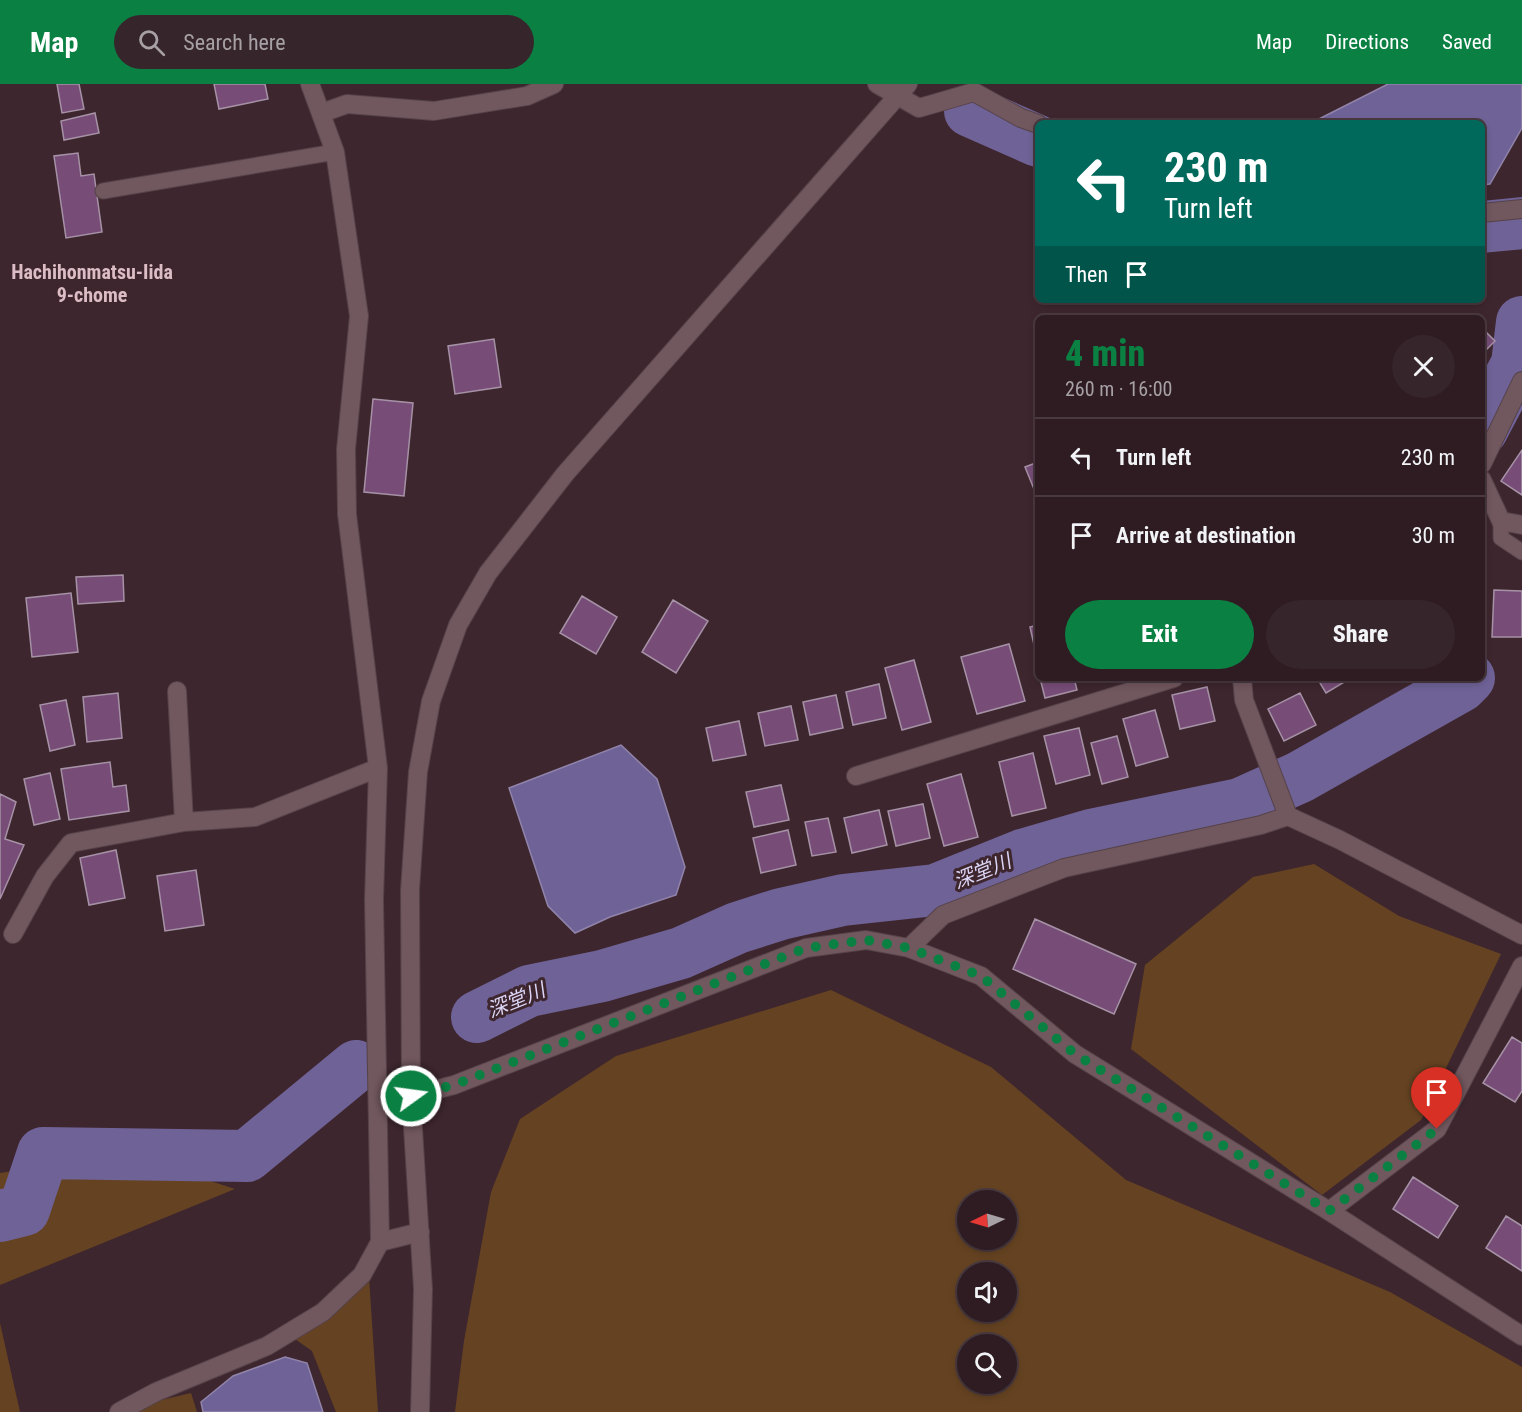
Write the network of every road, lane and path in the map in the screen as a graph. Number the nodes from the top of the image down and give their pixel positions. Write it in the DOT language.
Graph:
graph roads {
  1 [pos="310,84"];
  2 [pos="554,84"];
  3 [pos="877,84"];
  4 [pos="902,90"];
  5 [pos="322,113"];
  6 [pos="1035,123"];
  7 [pos="335,152"];
  8 [pos="103,191"];
  9 [pos="1520,209"];
  10 [pos="1485,213"];
  11 [pos="1522,381"];
  12 [pos="1485,458"];
  13 [pos="1485,486"];
  14 [pos="1501,521"];
  15 [pos="1522,525"];
  16 [pos="1522,552"];
  17 [pos="1164,681"];
  18 [pos="1242,681"];
  19 [pos="177,692"];
  20 [pos="378,768"];
  21 [pos="856,776"];
  22 [pos="1288,816"];
  23 [pos="184,822"];
  24 [pos="13,934"];
  25 [pos="1522,934"];
  26 [pos="909,948"];
  27 [pos="1522,966"];
  28 [pos="411,1096"];
  29 [pos="1329,1211"];
  30 [pos="420,1232"];
  31 [pos="380,1242"];
  32 [pos="1522,1336"];
  33 [pos="120,1412"];
  34 [pos="420,1412"];
  1 -- 5 [label="street"];
  2 -- 5 [label="street"];
  3 -- 4 [label="street"];
  4 -- 6 [label="street"];
  4 -- 28 [label="street"];
  5 -- 7 [label="street"];
  7 -- 8 [label="lane"];
  7 -- 20 [label="street"];
  9 -- 10 [label="street"];
  11 -- 12 [label="street"];
  13 -- 14 [label="street"];
  14 -- 15 [label="street"];
  14 -- 16 [label="lane"];
  17 -- 21 [label="street"];
  18 -- 22 [label="street"];
  19 -- 23 [label="street"];
  20 -- 23 [label="street"];
  20 -- 31 [label="street"];
  22 -- 25 [label="street"];
  22 -- 26 [label="street"];
  23 -- 24 [label="street"];
  26 -- 28 [label="street"];
  26 -- 29 [label="street"];
  27 -- 29 [label="street"];
  28 -- 30 [label="street"];
  29 -- 32 [label="street"];
  30 -- 31 [label="street"];
  30 -- 34 [label="street"];
  31 -- 33 [label="street"];
}
